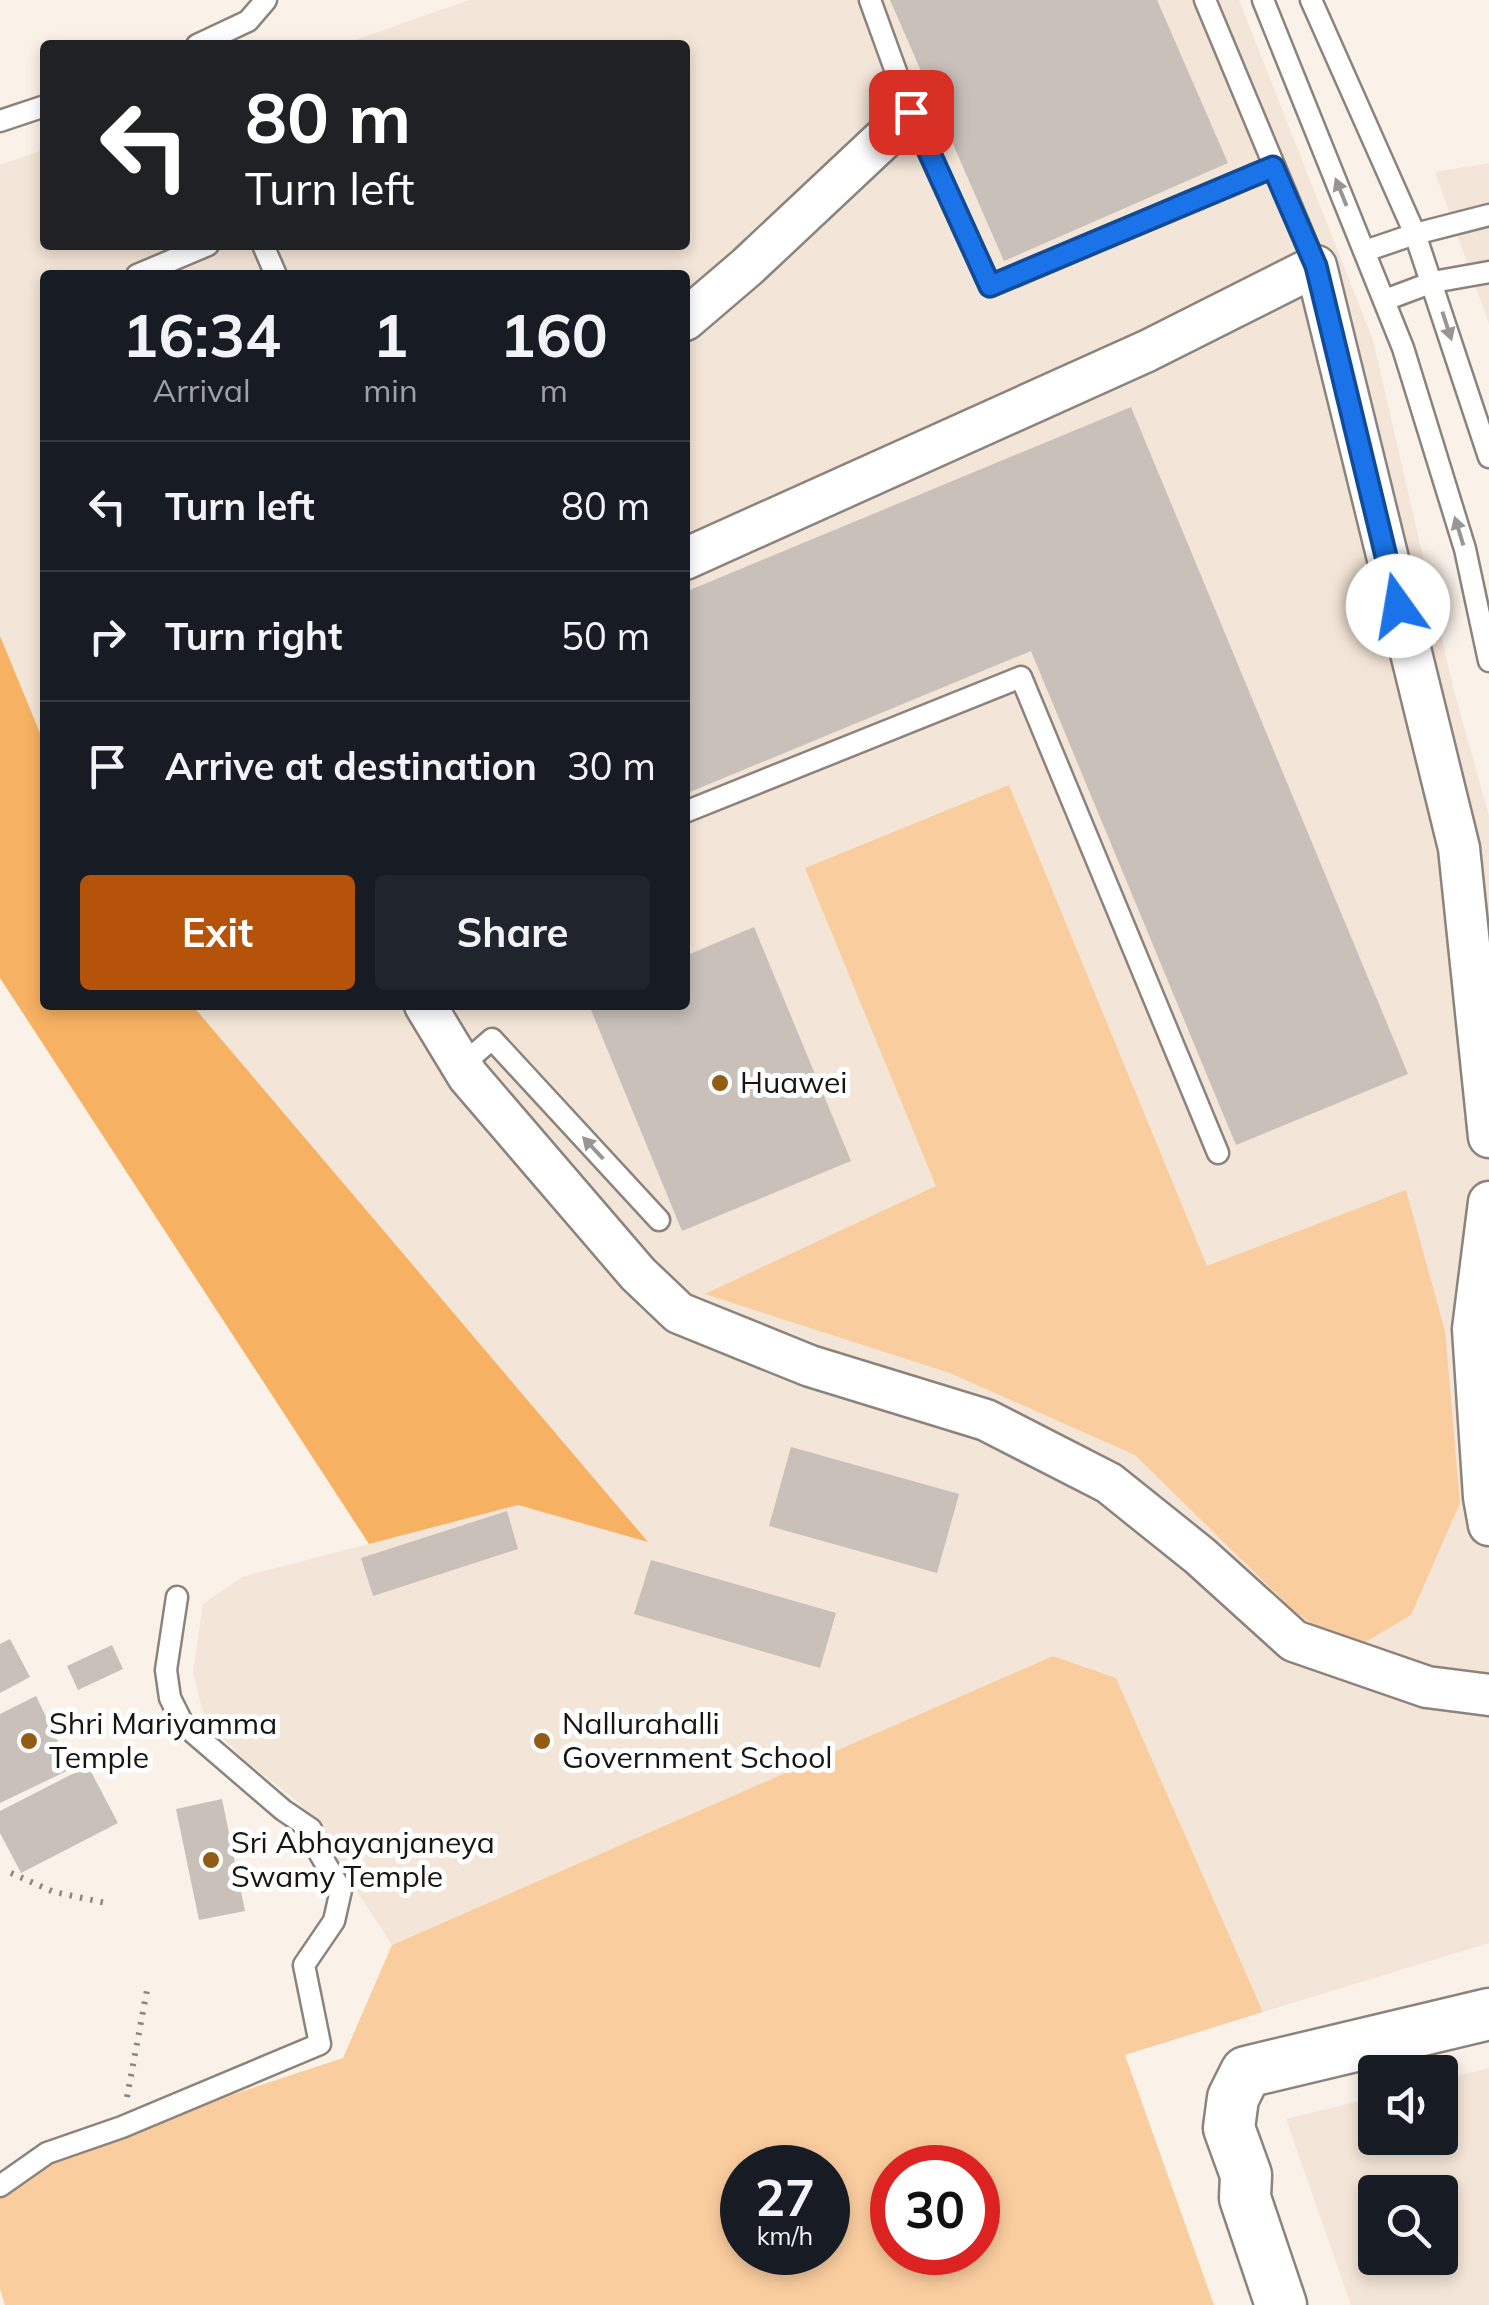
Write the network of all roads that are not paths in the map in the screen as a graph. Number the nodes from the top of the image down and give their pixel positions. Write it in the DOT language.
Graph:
graph roads {
  1 [pos="266,0"];
  2 [pos="870,0"];
  3 [pos="1205,0"];
  4 [pos="1264,0"];
  5 [pos="1311,0"];
  6 [pos="208,40"];
  7 [pos="40,108"];
  8 [pos="911,112"];
  9 [pos="0,121"];
  10 [pos="1273,167"];
  11 [pos="1489,215"];
  12 [pos="1416,234"];
  13 [pos="196,250"];
  14 [pos="1365,251"];
  15 [pos="1316,266"];
  16 [pos="150,270"];
  17 [pos="1489,272"];
  18 [pos="1433,282"];
  19 [pos="1385,300"];
  20 [pos="690,316"];
  21 [pos="1489,457"];
  22 [pos="690,557"];
  23 [pos="1489,660"];
  24 [pos="690,810"];
  25 [pos="428,1010"];
  26 [pos="462,1066"];
  27 [pos="1489,1137"];
  28 [pos="1218,1152"];
  29 [pos="1489,1202"];
  30 [pos="659,1220"];
  31 [pos="1489,1525"];
  32 [pos="177,1597"];
  33 [pos="1489,1695"];
  34 [pos="1489,2014"];
  35 [pos="1246,2175"];
  36 [pos="0,2186"];
  37 [pos="1281,2305"];
  38 [pos="1306,2305"];
  1 -- 6 [label="lane"];
  2 -- 8 [label="lane"];
  3 -- 10 [label="lane"];
  14 -- 4 [label="lane, one-way"];
  5 -- 12 [label="lane"];
  7 -- 9 [label="lane"];
  8 -- 10 [label="lane"];
  8 -- 20 [label="street"];
  10 -- 15 [label="lane"];
  11 -- 12 [label="lane"];
  12 -- 14 [label="lane"];
  12 -- 18 [label="lane"];
  13 -- 16 [label="lane"];
  14 -- 19 [label="lane"];
  15 -- 22 [label="street"];
  15 -- 27 [label="street"];
  17 -- 18 [label="lane"];
  18 -- 19 [label="lane"];
  18 -- 21 [label="lane, one-way"];
  23 -- 19 [label="lane, one-way"];
  24 -- 28 [label="lane"];
  25 -- 26 [label="street"];
  30 -- 26 [label="lane, one-way"];
  26 -- 33 [label="street"];
  29 -- 31 [label="street"];
  32 -- 36 [label="lane"];
  34 -- 35 [label="street"];
  35 -- 37 [label="street"];
  35 -- 38 [label="street"];
}
